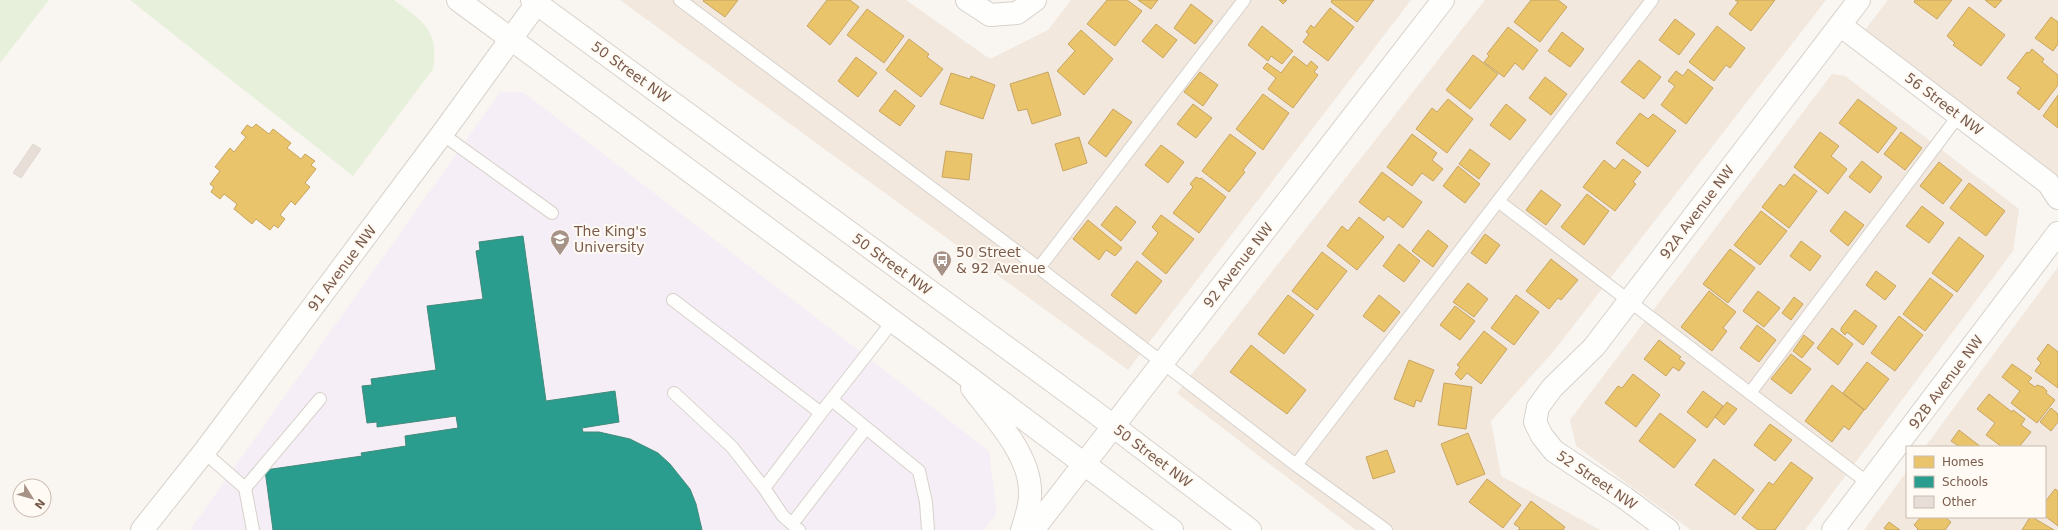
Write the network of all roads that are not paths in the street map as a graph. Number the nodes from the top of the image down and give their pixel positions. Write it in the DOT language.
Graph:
graph roads {
  1 [pos="458,0"];
  2 [pos="680,0"];
  3 [pos="967,0"];
  4 [pos="1035,0"];
  5 [pos="1443,0"];
  6 [pos="1652,0"];
  7 [pos="1859,0"];
  8 [pos="1243,1"];
  9 [pos="535,2"];
  10 [pos="1840,25"];
  11 [pos="510,39"];
  12 [pos="1959,115"];
  13 [pos="442,134"];
  14 [pos="2053,191"];
  15 [pos="1498,201"];
  16 [pos="552,213"];
  17 [pos="2058,233"];
  18 [pos="1039,268"];
  19 [pos="673,300"];
  20 [pos="1629,301"];
  21 [pos="894,321"];
  22 [pos="1163,363"];
  23 [pos="955,366"];
  24 [pos="674,393"];
  25 [pos="1750,393"];
  26 [pos="320,399"];
  27 [pos="832,400"];
  28 [pos="821,413"];
  29 [pos="1535,422"];
  30 [pos="1113,426"];
  31 [pos="866,428"];
  32 [pos="204,452"];
  33 [pos="1085,464"];
  34 [pos="1296,465"];
  35 [pos="1868,483"];
  36 [pos="245,488"];
  37 [pos="764,488"];
  38 [pos="796,527"];
  39 [pos="142,530"];
  40 [pos="253,530"];
  41 [pos="928,530"];
  42 [pos="1022,530"];
  43 [pos="1033,530"];
  44 [pos="1172,530"];
  45 [pos="1250,530"];
  46 [pos="1386,530"];
  47 [pos="1668,530"];
  48 [pos="1833,530"];
  1 -- 11 [label="street"];
  2 -- 18 [label="lane"];
  3 -- 4 [label="street"];
  5 -- 22 [label="street, 92 Avenue NW"];
  6 -- 15 [label="lane"];
  7 -- 10 [label="street, 92A Avenue NW"];
  8 -- 18 [label="lane"];
  9 -- 11 [label="street, 91 Avenue NW"];
  9 -- 30 [label="street, 50 Street NW"];
  10 -- 12 [label="street, 56 Street NW"];
  10 -- 20 [label="street, 92A Avenue NW"];
  11 -- 13 [label="street, 91 Avenue NW"];
  11 -- 21 [label="street"];
  12 -- 14 [label="street, 56 Street NW"];
  12 -- 25 [label="lane"];
  13 -- 16 [label="lane"];
  13 -- 32 [label="street, 91 Avenue NW"];
  15 -- 20 [label="lane"];
  15 -- 34 [label="lane"];
  17 -- 35 [label="street, 92B Avenue NW"];
  18 -- 22 [label="lane"];
  19 -- 28 [label="lane"];
  20 -- 25 [label="lane"];
  20 -- 29 [label="street, 92A Avenue NW"];
  21 -- 23 [label="street"];
  21 -- 27 [label="lane"];
  22 -- 30 [label="street, 92 Avenue NW"];
  22 -- 34 [label="lane"];
  23 -- 33 [label="street"];
  23 -- 42 [label="street"];
  24 -- 37 [label="lane"];
  25 -- 35 [label="lane"];
  26 -- 36 [label="lane"];
  27 -- 28 [label="lane"];
  27 -- 31 [label="lane"];
  28 -- 37 [label="lane"];
  29 -- 47 [label="street, 52 Street NW"];
  30 -- 33 [label="street, 92 Avenue NW"];
  30 -- 45 [label="street, 50 Street NW"];
  31 -- 38 [label="lane"];
  31 -- 41 [label="lane"];
  32 -- 36 [label="lane"];
  32 -- 39 [label="street, 91 Avenue NW"];
  33 -- 43 [label="street, 92 Avenue NW"];
  33 -- 44 [label="street"];
  34 -- 46 [label="lane"];
  35 -- 48 [label="street, 92B Avenue NW"];
  36 -- 40 [label="lane"];
  37 -- 38 [label="lane"];
}
